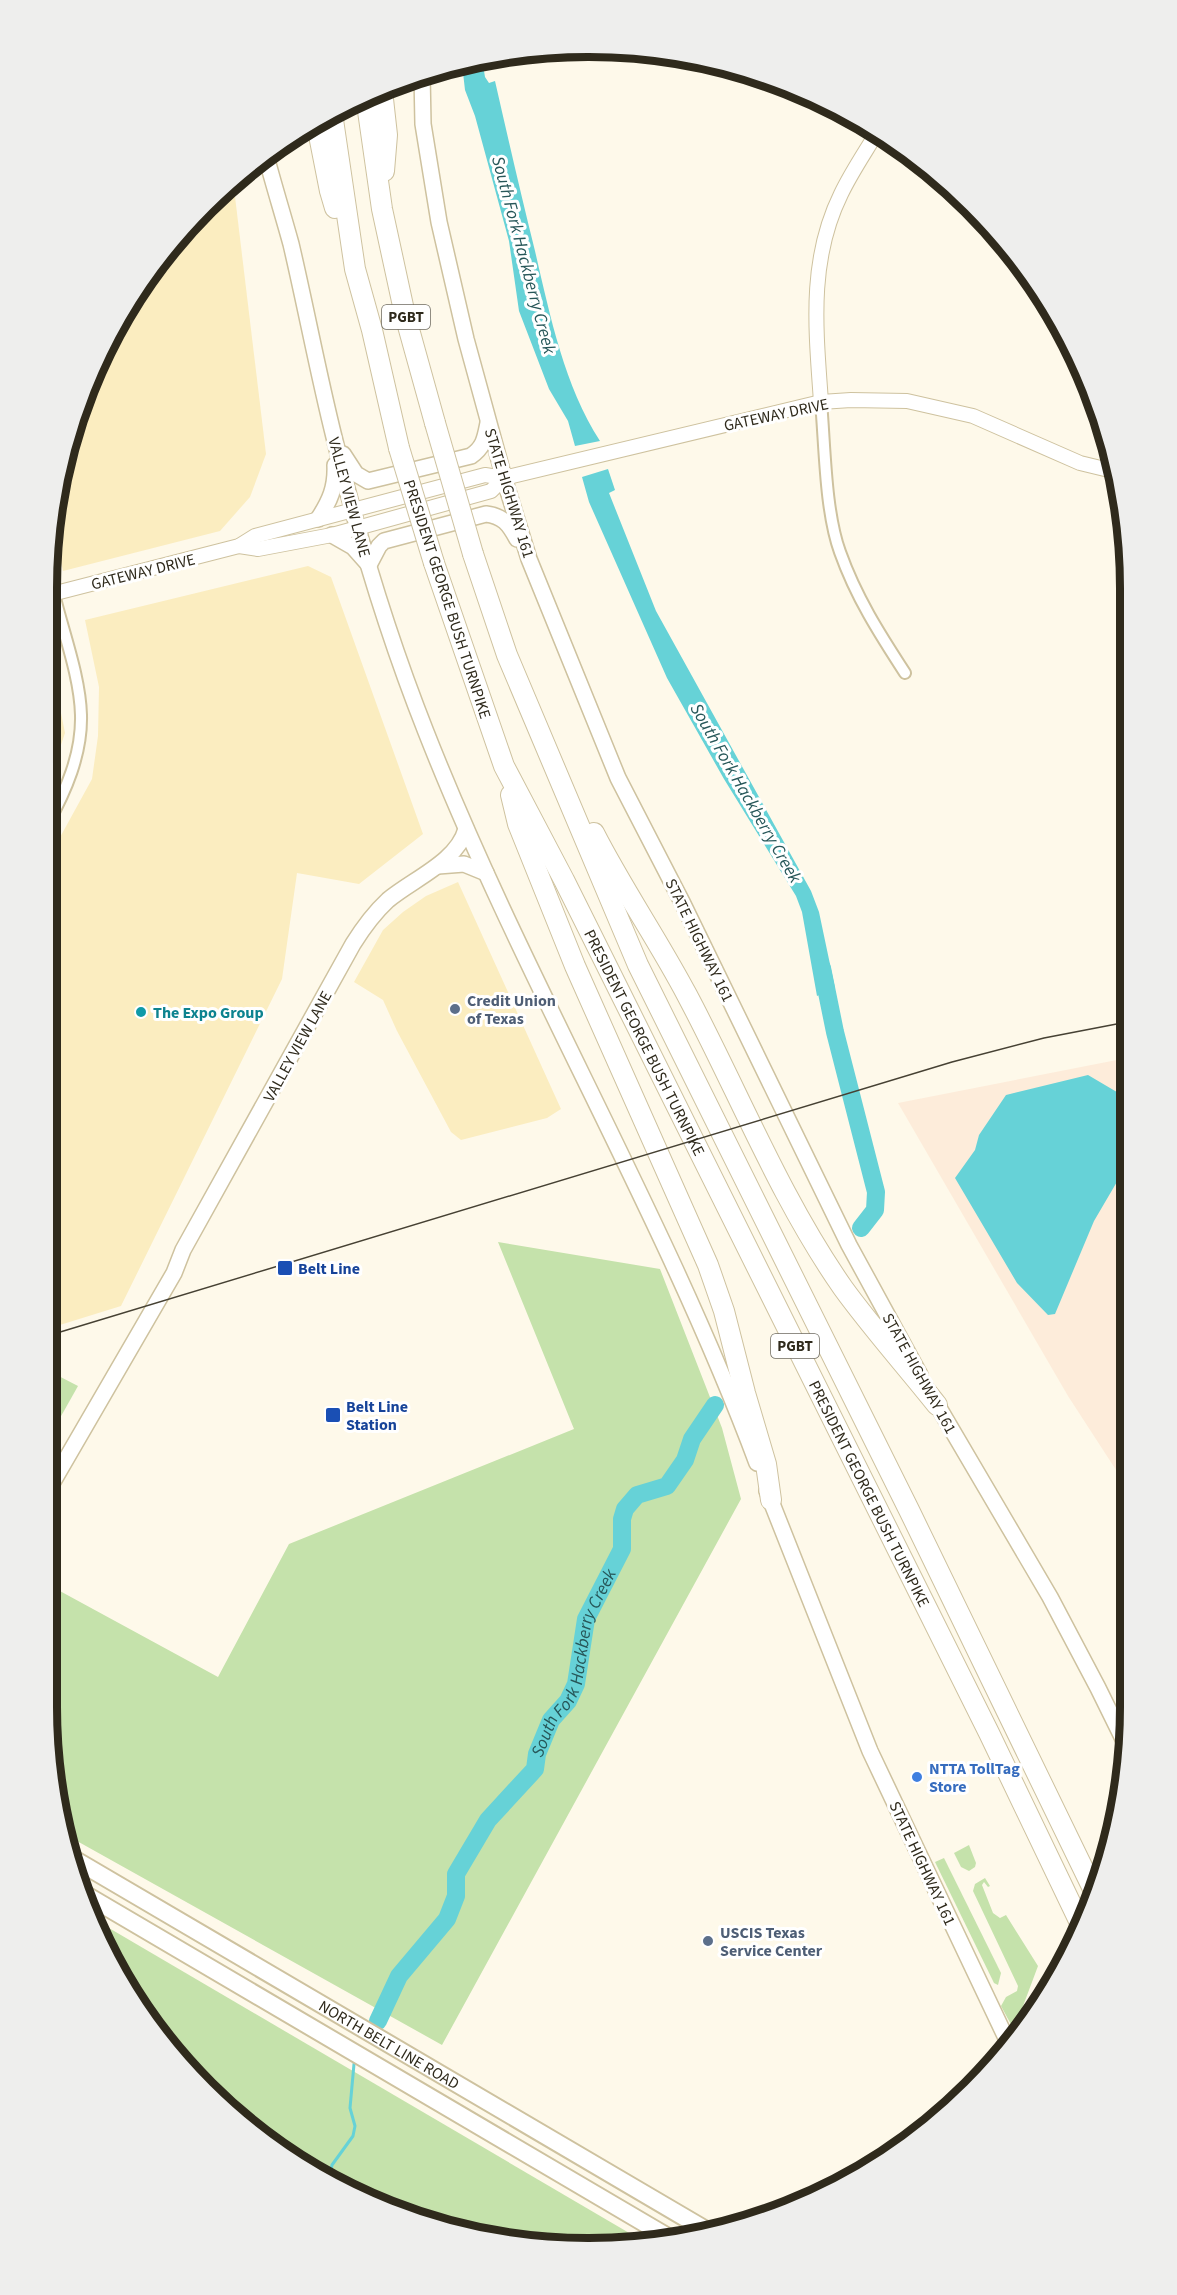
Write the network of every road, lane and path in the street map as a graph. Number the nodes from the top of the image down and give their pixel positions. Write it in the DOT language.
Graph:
graph roads {
  1 [pos="422,84"];
  2 [pos="383,98"];
  3 [pos="367,105"];
  4 [pos="333,122"];
  5 [pos="318,131"];
  6 [pos="873,140"];
  7 [pos="268,165"];
  8 [pos="382,209"];
  9 [pos="354,269"];
  10 [pos="821,402"];
  11 [pos="489,421"];
  12 [pos="334,438"];
  13 [pos="1106,469"];
  14 [pos="504,478"];
  15 [pos="353,509"];
  16 [pos="318,519"];
  17 [pos="359,529"];
  18 [pos="332,535"];
  19 [pos="238,546"];
  20 [pos="529,559"];
  21 [pos="369,565"];
  22 [pos="57,592"];
  23 [pos="57,615"];
  24 [pos="905,673"];
  25 [pos="540,735"];
  26 [pos="504,766"];
  27 [pos="57,806"];
  28 [pos="466,829"];
  29 [pos="438,866"];
  30 [pos="486,873"];
  31 [pos="937,1405"];
  32 [pos="57,1474"];
  33 [pos="771,1500"];
  34 [pos="1119,1732"];
  35 [pos="81,1863"];
  36 [pos="1090,1883"];
  37 [pos="93,1899"];
  38 [pos="1077,1916"];
  39 [pos="1006,2035"];
  40 [pos="700,2226"];
  41 [pos="660,2233"];
  1 -- 11 [label="main road, STATE HIGHWAY 161"];
  2 -- 8 [label="highway"];
  3 -- 8 [label="highway, PRESIDENT GEORGE BUSH TURNPIKE / PGBT"];
  4 -- 9 [label="highway, PRESIDENT GEORGE BUSH TURNPIKE / PGBT"];
  5 -- 9 [label="highway"];
  6 -- 10 [label="street"];
  7 -- 12 [label="main road, VALLEY VIEW LANE"];
  8 -- 25 [label="highway, PRESIDENT GEORGE BUSH TURNPIKE / PGBT, bridge"];
  9 -- 26 [label="highway, PRESIDENT GEORGE BUSH TURNPIKE / PGBT, bridge"];
  10 -- 13 [label="street, GATEWAY DRIVE"];
  10 -- 14 [label="street, GATEWAY DRIVE"];
  10 -- 24 [label="street"];
  11 -- 12 [label="main road"];
  11 -- 14 [label="main road, STATE HIGHWAY 161"];
  12 -- 15 [label="main road, VALLEY VIEW LANE"];
  12 -- 16 [label="main road"];
  14 -- 15 [label="street, GATEWAY DRIVE"];
  14 -- 17 [label="street, GATEWAY DRIVE"];
  14 -- 20 [label="main road, STATE HIGHWAY 161"];
  15 -- 16 [label="street, GATEWAY DRIVE"];
  15 -- 17 [label="main road, VALLEY VIEW LANE"];
  16 -- 19 [label="street, GATEWAY DRIVE"];
  17 -- 18 [label="street, GATEWAY DRIVE"];
  17 -- 21 [label="main road, VALLEY VIEW LANE"];
  18 -- 19 [label="street, GATEWAY DRIVE"];
  18 -- 21 [label="main road"];
  19 -- 22 [label="street, GATEWAY DRIVE"];
  20 -- 21 [label="main road"];
  20 -- 31 [label="main road, STATE HIGHWAY 161"];
  21 -- 28 [label="main road, VALLEY VIEW LANE"];
  23 -- 27 [label="street"];
  25 -- 31 [label="highway"];
  25 -- 36 [label="highway, PRESIDENT GEORGE BUSH TURNPIKE / PGBT"];
  26 -- 33 [label="highway"];
  26 -- 38 [label="highway, PRESIDENT GEORGE BUSH TURNPIKE / PGBT"];
  28 -- 29 [label="main road, VALLEY VIEW LANE"];
  28 -- 30 [label="main road, STATE HIGHWAY 161"];
  29 -- 30 [label="main road"];
  29 -- 32 [label="main road, VALLEY VIEW LANE"];
  30 -- 33 [label="main road, STATE HIGHWAY 161"];
  31 -- 34 [label="main road, STATE HIGHWAY 161"];
  33 -- 39 [label="main road, STATE HIGHWAY 161"];
  35 -- 40 [label="main road, NORTH BELT LINE ROAD"];
  37 -- 41 [label="main road, NORTH BELT LINE ROAD"];
}
